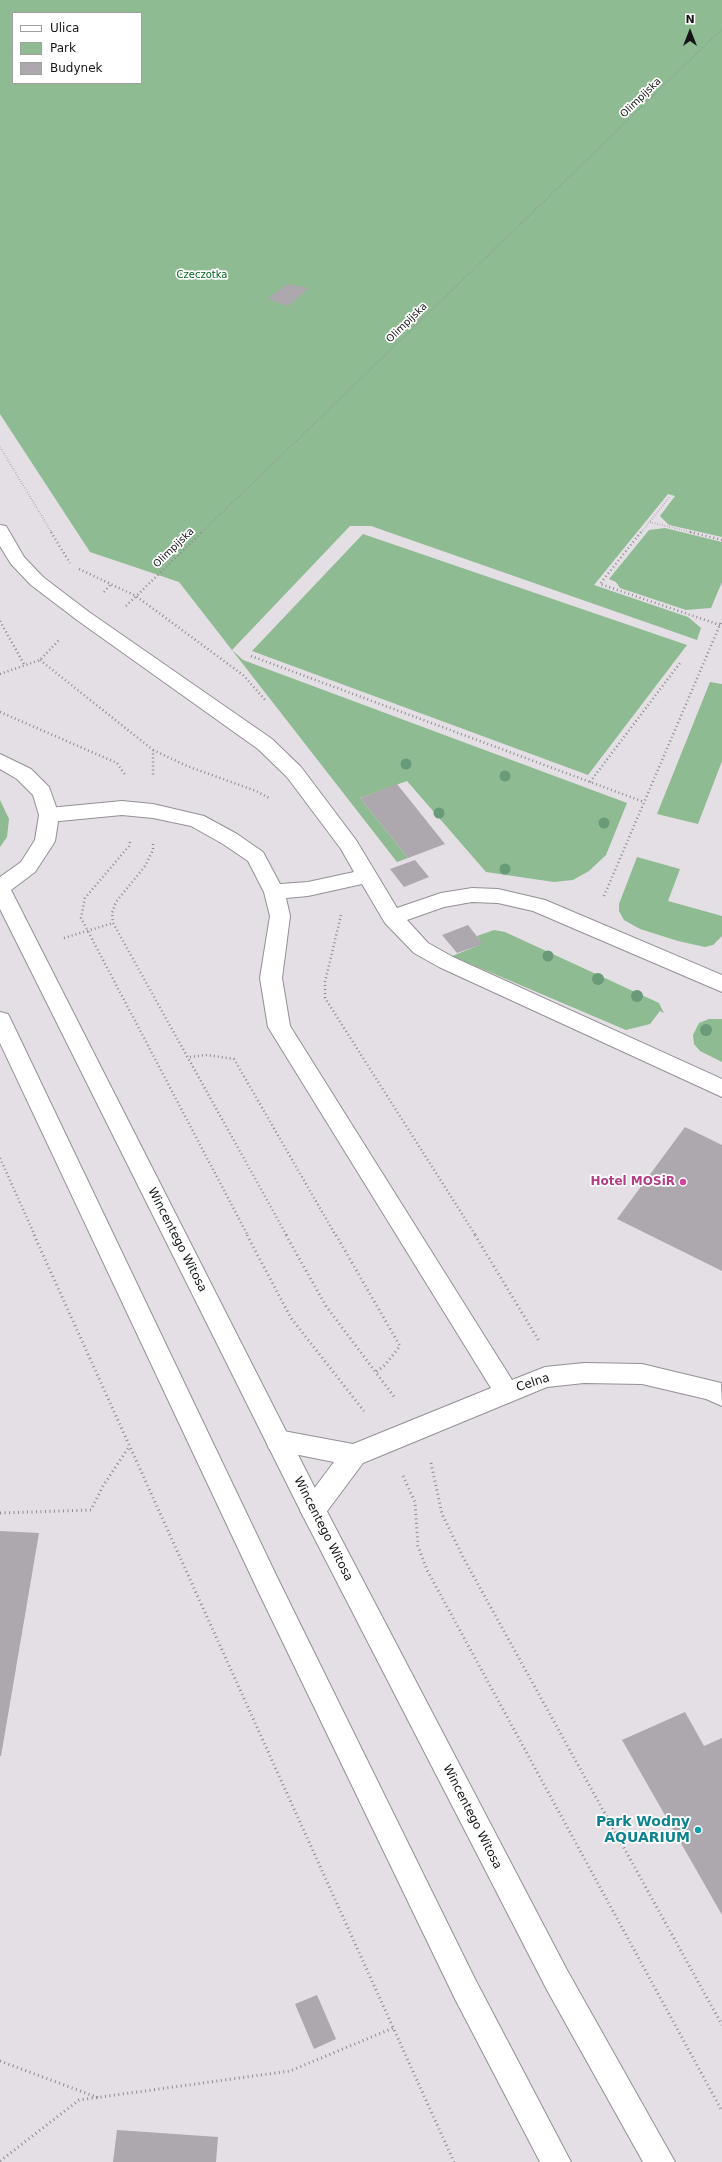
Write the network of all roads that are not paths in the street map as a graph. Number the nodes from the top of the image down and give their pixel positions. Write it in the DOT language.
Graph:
graph roads {
  1 [pos="0,530"];
  2 [pos="0,760"];
  3 [pos="49,814"];
  4 [pos="367,876"];
  5 [pos="0,888"];
  6 [pos="274,892"];
  7 [pos="392,918"];
  8 [pos="722,984"];
  9 [pos="0,1020"];
  10 [pos="722,1089"];
  11 [pos="506,1392"];
  12 [pos="722,1396"];
  13 [pos="278,1441"];
  14 [pos="354,1455"];
  15 [pos="313,1510"];
  16 [pos="556,2162"];
  17 [pos="660,2162"];
  1 -- 4 [label="main road"];
  2 -- 3 [label="main road"];
  3 -- 5 [label="main road"];
  3 -- 6 [label="main road"];
  4 -- 6 [label="main road"];
  4 -- 7 [label="main road"];
  5 -- 13 [label="main road, Wincentego Witosa"];
  6 -- 11 [label="main road"];
  7 -- 8 [label="main road"];
  7 -- 10 [label="main road"];
  9 -- 16 [label="main road"];
  11 -- 12 [label="main road, Celna"];
  11 -- 14 [label="main road, Celna"];
  13 -- 14 [label="main road"];
  13 -- 15 [label="main road, Wincentego Witosa"];
  14 -- 15 [label="main road"];
  15 -- 17 [label="main road, Wincentego Witosa"];
}
